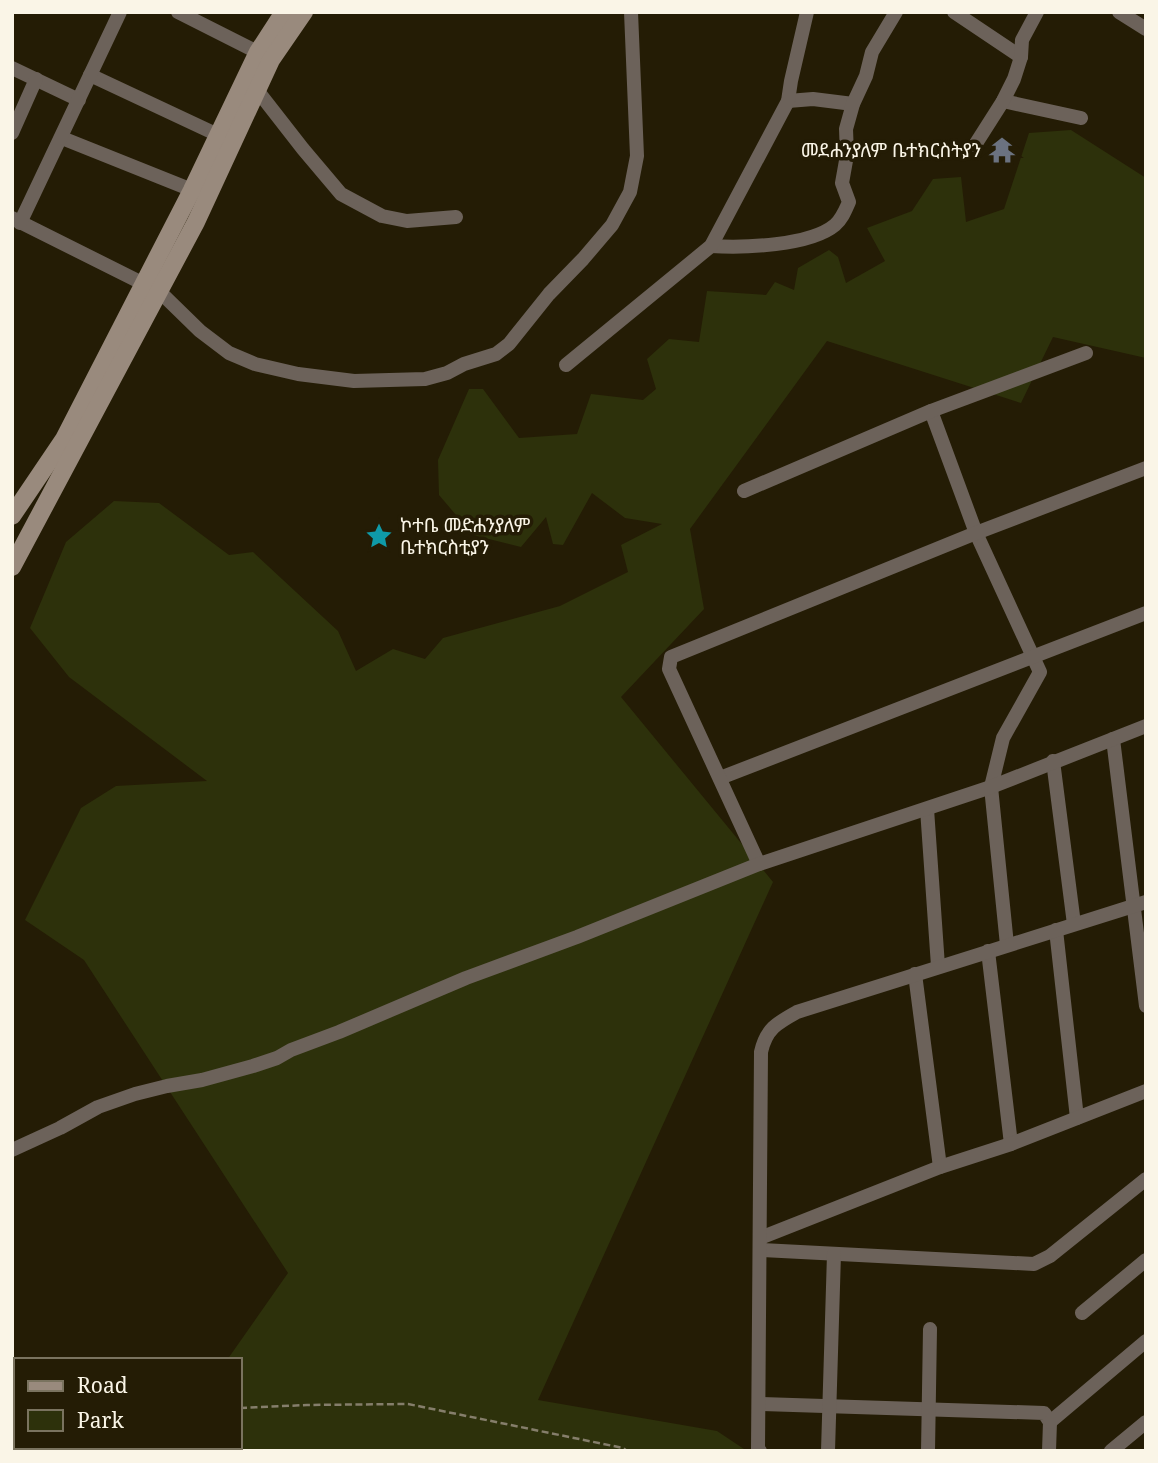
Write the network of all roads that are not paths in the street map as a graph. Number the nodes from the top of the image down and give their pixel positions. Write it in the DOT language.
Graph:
graph roads {
  1 [pos="120,12"];
  2 [pos="178,12"];
  3 [pos="284,12"];
  4 [pos="304,12"];
  5 [pos="631,12"];
  6 [pos="807,12"];
  7 [pos="896,12"];
  8 [pos="954,12"];
  9 [pos="1037,12"];
  10 [pos="1119,12"];
  11 [pos="1146,29"];
  12 [pos="265,56"];
  13 [pos="1021,57"];
  14 [pos="12,68"];
  15 [pos="90,75"];
  16 [pos="36,79"];
  17 [pos="257,90"];
  18 [pos="79,100"];
  19 [pos="789,101"];
  20 [pos="1003,101"];
  21 [pos="853,104"];
  22 [pos="1081,118"];
  23 [pos="12,133"];
  24 [pos="218,135"];
  25 [pos="62,138"];
  26 [pos="975,145"];
  27 [pos="192,190"];
  28 [pos="456,217"];
  29 [pos="16,220"];
  30 [pos="711,246"];
  31 [pos="152,288"];
  32 [pos="1086,353"];
  33 [pos="566,365"];
  34 [pos="931,411"];
  35 [pos="71,442"];
  36 [pos="1146,468"];
  37 [pos="744,491"];
  38 [pos="12,516"];
  39 [pos="976,533"];
  40 [pos="12,567"];
  41 [pos="1146,613"];
  42 [pos="1033,656"];
  43 [pos="1146,726"];
  44 [pos="1113,739"];
  45 [pos="1054,761"];
  46 [pos="720,778"];
  47 [pos="991,787"];
  48 [pos="927,809"];
  49 [pos="759,864"];
  50 [pos="1140,904"];
  51 [pos="1074,924"];
  52 [pos="1056,930"];
  53 [pos="1007,945"];
  54 [pos="988,951"];
  55 [pos="938,966"];
  56 [pos="915,974"];
  57 [pos="1146,1006"];
  58 [pos="1146,1091"];
  59 [pos="1077,1118"];
  60 [pos="1011,1144"];
  61 [pos="12,1150"];
  62 [pos="940,1167"];
  63 [pos="1146,1179"];
  64 [pos="760,1244"];
  65 [pos="834,1254"];
  66 [pos="1146,1260"];
  67 [pos="1082,1313"];
  68 [pos="930,1329"];
  69 [pos="1146,1341"];
  70 [pos="760,1404"];
  71 [pos="829,1406"];
  72 [pos="928,1410"];
  73 [pos="1050,1422"];
  74 [pos="1146,1422"];
  75 [pos="760,1451"];
  76 [pos="828,1451"];
  77 [pos="928,1451"];
  78 [pos="1049,1451"];
  79 [pos="1111,1451"];
  1 -- 15 [label="street"];
  2 -- 12 [label="street"];
  3 -- 12 [label="main road"];
  4 -- 12 [label="main road"];
  5 -- 31 [label="street"];
  6 -- 19 [label="street"];
  7 -- 21 [label="street"];
  8 -- 13 [label="street"];
  9 -- 13 [label="street"];
  10 -- 11 [label="street"];
  12 -- 17 [label="main road"];
  12 -- 24 [label="main road"];
  13 -- 20 [label="street"];
  14 -- 16 [label="street"];
  15 -- 18 [label="street"];
  15 -- 24 [label="street"];
  16 -- 18 [label="street"];
  16 -- 23 [label="street"];
  17 -- 28 [label="street"];
  17 -- 31 [label="main road"];
  18 -- 25 [label="street"];
  19 -- 21 [label="street"];
  19 -- 30 [label="street"];
  20 -- 22 [label="street"];
  20 -- 26 [label="street"];
  21 -- 30 [label="street"];
  24 -- 27 [label="main road"];
  25 -- 27 [label="street"];
  25 -- 29 [label="street"];
  27 -- 31 [label="main road"];
  29 -- 31 [label="street"];
  30 -- 33 [label="street"];
  31 -- 35 [label="main road"];
  32 -- 34 [label="street"];
  34 -- 37 [label="street"];
  34 -- 39 [label="street"];
  35 -- 38 [label="main road"];
  35 -- 40 [label="main road"];
  36 -- 39 [label="street"];
  39 -- 42 [label="street"];
  39 -- 46 [label="street"];
  41 -- 42 [label="street"];
  42 -- 46 [label="street"];
  42 -- 47 [label="street"];
  43 -- 44 [label="street"];
  44 -- 45 [label="street"];
  44 -- 50 [label="street"];
  45 -- 47 [label="street"];
  45 -- 51 [label="street"];
  46 -- 49 [label="street"];
  47 -- 48 [label="street"];
  47 -- 53 [label="street"];
  48 -- 49 [label="street"];
  48 -- 55 [label="street"];
  49 -- 61 [label="street"];
  50 -- 51 [label="street"];
  50 -- 57 [label="street"];
  51 -- 52 [label="street"];
  52 -- 53 [label="street"];
  52 -- 59 [label="street"];
  53 -- 54 [label="street"];
  54 -- 55 [label="street"];
  54 -- 60 [label="street"];
  55 -- 56 [label="street"];
  56 -- 62 [label="street"];
  56 -- 64 [label="street"];
  58 -- 59 [label="street"];
  59 -- 60 [label="street"];
  60 -- 62 [label="street"];
  62 -- 64 [label="street"];
  63 -- 65 [label="street"];
  64 -- 65 [label="street"];
  64 -- 70 [label="street"];
  65 -- 71 [label="street"];
  66 -- 67 [label="street"];
  68 -- 72 [label="street"];
  69 -- 73 [label="street"];
  70 -- 71 [label="street"];
  70 -- 75 [label="street"];
  71 -- 72 [label="street"];
  71 -- 76 [label="street"];
  72 -- 73 [label="street"];
  72 -- 77 [label="street"];
  73 -- 78 [label="street"];
  74 -- 79 [label="street"];
}
